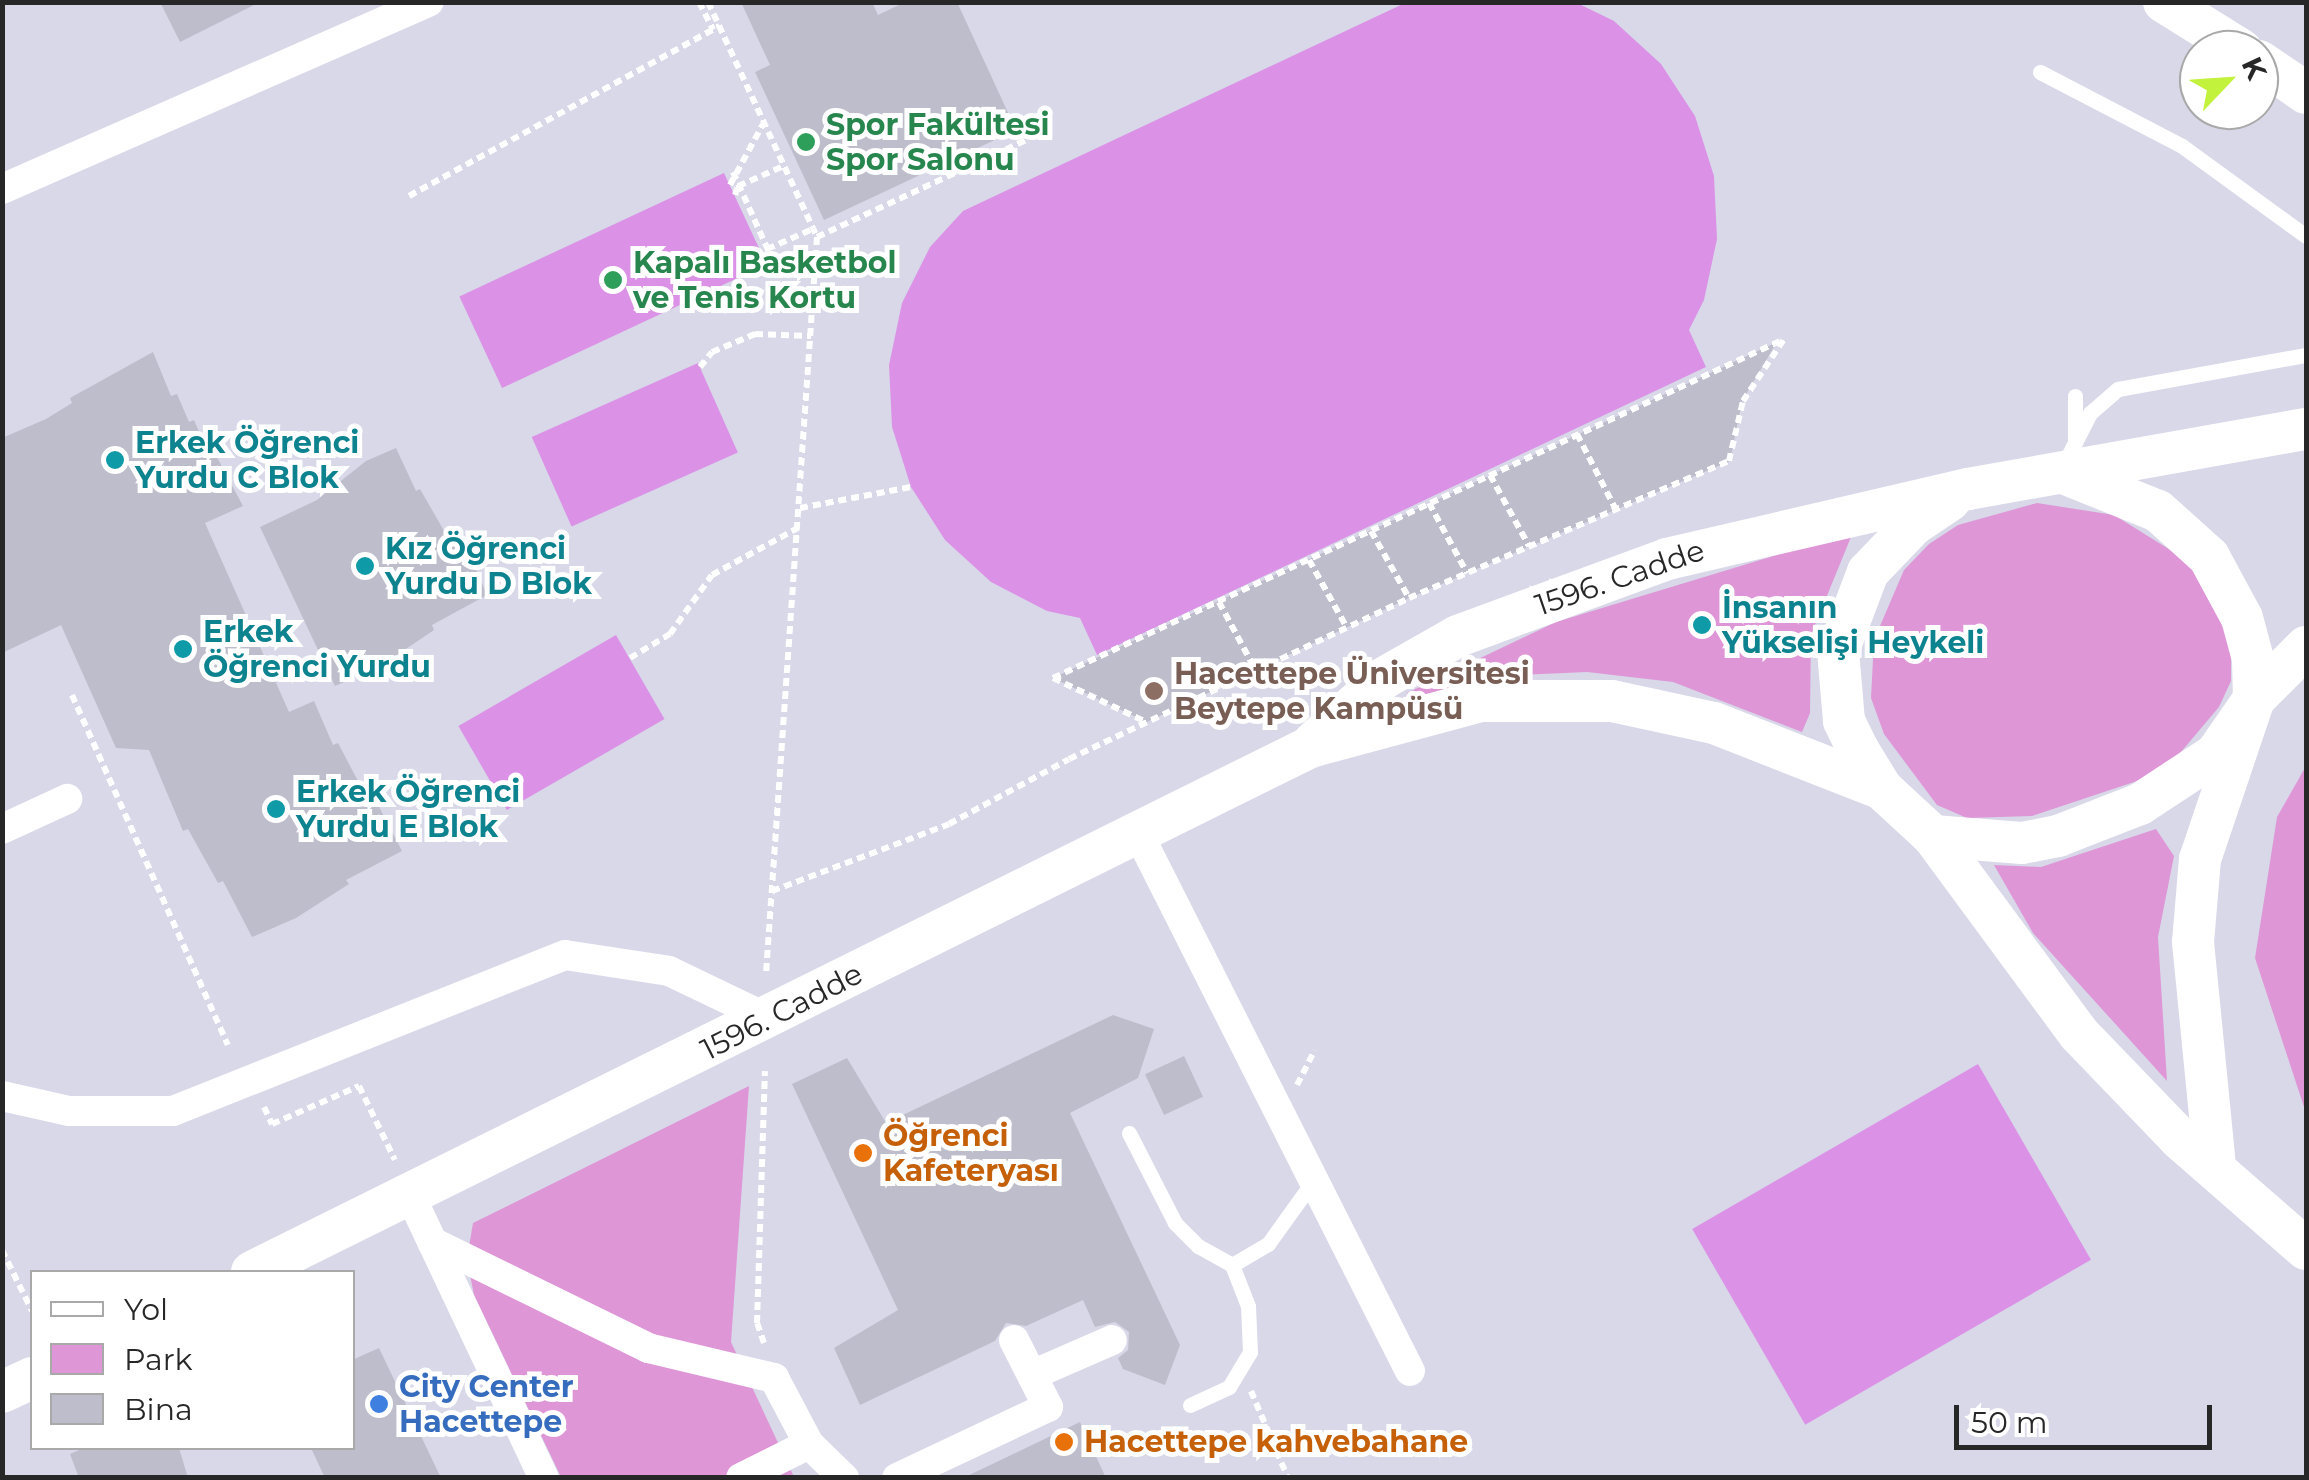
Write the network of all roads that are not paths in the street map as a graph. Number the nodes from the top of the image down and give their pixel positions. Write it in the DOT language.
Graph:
graph roads {
  1 [pos="429,2"];
  2 [pos="2164,2"];
  3 [pos="2209,30"];
  4 [pos="2040,72"];
  5 [pos="2279,75"];
  6 [pos="2306,93"];
  7 [pos="2,188"];
  8 [pos="2306,236"];
  9 [pos="2306,356"];
  10 [pos="2075,396"];
  11 [pos="2306,429"];
  12 [pos="2068,456"];
  13 [pos="1968,488"];
  14 [pos="2306,648"];
  15 [pos="2254,699"];
  16 [pos="1310,747"];
  17 [pos="1882,789"];
  18 [pos="67,798"];
  19 [pos="2,829"];
  20 [pos="1137,831"];
  21 [pos="1933,836"];
  22 [pos="769,1019"];
  23 [pos="2,1096"];
  24 [pos="1128,1133"];
  25 [pos="2215,1168"];
  26 [pos="403,1179"];
  27 [pos="1311,1184"];
  28 [pos="432,1242"];
  29 [pos="2306,1250"];
  30 [pos="1232,1265"];
  31 [pos="255,1270"];
  32 [pos="1014,1340"];
  33 [pos="1112,1340"];
  34 [pos="1410,1371"];
  35 [pos="1032,1375"];
  36 [pos="30,1379"];
  37 [pos="2,1392"];
  38 [pos="1190,1405"];
  39 [pos="810,1444"];
  40 [pos="544,1478"];
  41 [pos="741,1478"];
  42 [pos="844,1478"];
  43 [pos="896,1478"];
  1 -- 7 [label="street"];
  2 -- 3 [label="street"];
  4 -- 8 [label="lane"];
  5 -- 6 [label="street"];
  9 -- 12 [label="lane"];
  10 -- 12 [label="lane"];
  11 -- 12 [label="street, 1596. Cadde"];
  12 -- 13 [label="street, 1596. Cadde"];
  12 -- 15 [label="street"];
  13 -- 16 [label="street, 1596. Cadde"];
  13 -- 17 [label="street, 1596. Cadde"];
  14 -- 15 [label="street"];
  15 -- 21 [label="street"];
  15 -- 25 [label="street"];
  16 -- 17 [label="street, 1596. Cadde"];
  16 -- 20 [label="street, 1596. Cadde"];
  17 -- 21 [label="street, 1596. Cadde"];
  18 -- 19 [label="street"];
  20 -- 22 [label="street, 1596. Cadde"];
  20 -- 27 [label="street"];
  21 -- 25 [label="street, 1596. Cadde"];
  22 -- 23 [label="street"];
  22 -- 26 [label="street, 1596. Cadde"];
  24 -- 30 [label="lane"];
  25 -- 29 [label="street, 1596. Cadde"];
  26 -- 28 [label="street"];
  26 -- 31 [label="street, 1596. Cadde"];
  27 -- 30 [label="lane"];
  27 -- 34 [label="street"];
  28 -- 39 [label="street"];
  28 -- 40 [label="street"];
  30 -- 38 [label="lane"];
  32 -- 35 [label="street"];
  33 -- 35 [label="street"];
  35 -- 43 [label="street"];
  36 -- 37 [label="street"];
  39 -- 41 [label="street"];
  39 -- 42 [label="street"];
}
